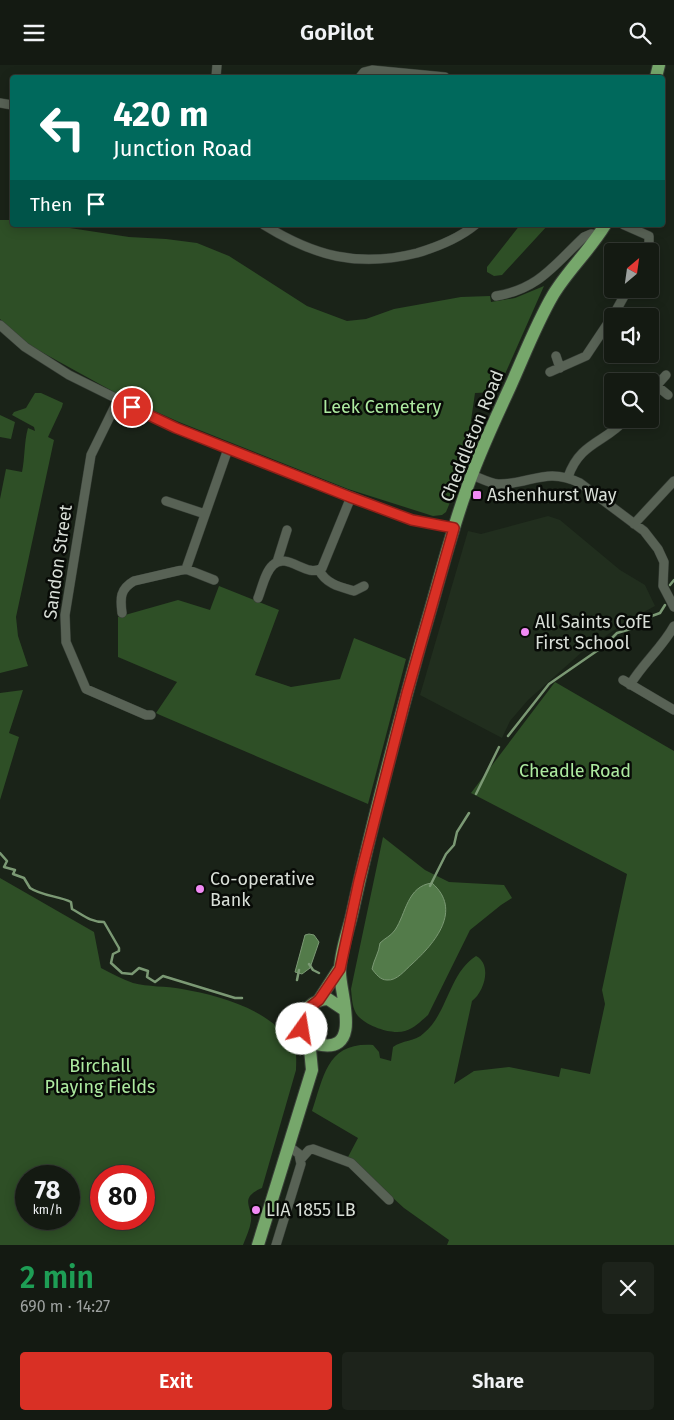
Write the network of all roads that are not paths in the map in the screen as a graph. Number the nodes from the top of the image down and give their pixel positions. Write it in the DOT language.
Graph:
graph roads {
  1 [pos="362,75"];
  2 [pos="424,75"];
  3 [pos="268,227"];
  4 [pos="472,227"];
  5 [pos="628,227"];
  6 [pos="602,230"];
  7 [pos="649,243"];
  8 [pos="496,295"];
  9 [pos="0,325"];
  10 [pos="604,329"];
  11 [pos="556,356"];
  12 [pos="560,368"];
  13 [pos="550,371"];
  14 [pos="666,375"];
  15 [pos="659,384"];
  16 [pos="659,388"];
  17 [pos="668,395"];
  18 [pos="118,400"];
  19 [pos="617,428"];
  20 [pos="228,449"];
  21 [pos="472,475"];
  22 [pos="568,477"];
  23 [pos="674,481"];
  24 [pos="350,497"];
  25 [pos="166,501"];
  26 [pos="205,514"];
  27 [pos="634,525"];
  28 [pos="454,528"];
  29 [pos="287,530"];
  30 [pos="277,562"];
  31 [pos="186,569"];
  32 [pos="319,570"];
  33 [pos="214,580"];
  34 [pos="364,586"];
  35 [pos="258,598"];
  36 [pos="674,607"];
  37 [pos="122,613"];
  38 [pos="674,626"];
  39 [pos="674,710"];
  40 [pos="151,715"];
  41 [pos="340,969"];
  42 [pos="319,1000"];
  43 [pos="344,1009"];
  44 [pos="309,1039"];
  45 [pos="332,1044"];
  46 [pos="312,1069"];
  47 [pos="290,1147"];
  48 [pos="301,1159"];
  49 [pos="389,1200"];
  50 [pos="258,1245"];
  51 [pos="276,1245"];
  1 -- 2 [label="street"];
  3 -- 4 [label="street"];
  5 -- 7 [label="street"];
  6 -- 8 [label="street"];
  6 -- 21 [label="highway, Cheddleton Road"];
  9 -- 18 [label="street"];
  10 -- 12 [label="street"];
  11 -- 12 [label="street"];
  12 -- 13 [label="street"];
  14 -- 15 [label="street"];
  16 -- 17 [label="street"];
  18 -- 20 [label="street"];
  18 -- 40 [label="street, Sandon Street"];
  19 -- 22 [label="street"];
  20 -- 24 [label="street"];
  20 -- 26 [label="street"];
  21 -- 22 [label="street"];
  21 -- 28 [label="highway, Cheddleton Road"];
  22 -- 27 [label="street"];
  23 -- 27 [label="street"];
  24 -- 28 [label="street"];
  24 -- 32 [label="street"];
  25 -- 26 [label="street"];
  26 -- 31 [label="street"];
  27 -- 36 [label="street"];
  28 -- 41 [label="highway, Cheddleton Road"];
  29 -- 30 [label="street"];
  30 -- 32 [label="street"];
  30 -- 35 [label="street"];
  31 -- 33 [label="street"];
  31 -- 37 [label="street"];
  32 -- 34 [label="street"];
  38 -- 39 [label="street"];
  41 -- 42 [label="highway, Cheddleton Road"];
  41 -- 43 [label="highway, Cheddleton Road"];
  42 -- 43 [label="highway"];
  42 -- 44 [label="highway, Cheddleton Road"];
  43 -- 45 [label="highway, Cheddleton Road"];
  44 -- 45 [label="highway"];
  44 -- 46 [label="highway, Cheddleton Road"];
  45 -- 46 [label="highway, Cheddleton Road"];
  46 -- 47 [label="highway, Cheddleton Road"];
  47 -- 48 [label="street"];
  47 -- 50 [label="highway, Cheddleton Road"];
  48 -- 49 [label="street"];
  48 -- 51 [label="street"];
}
